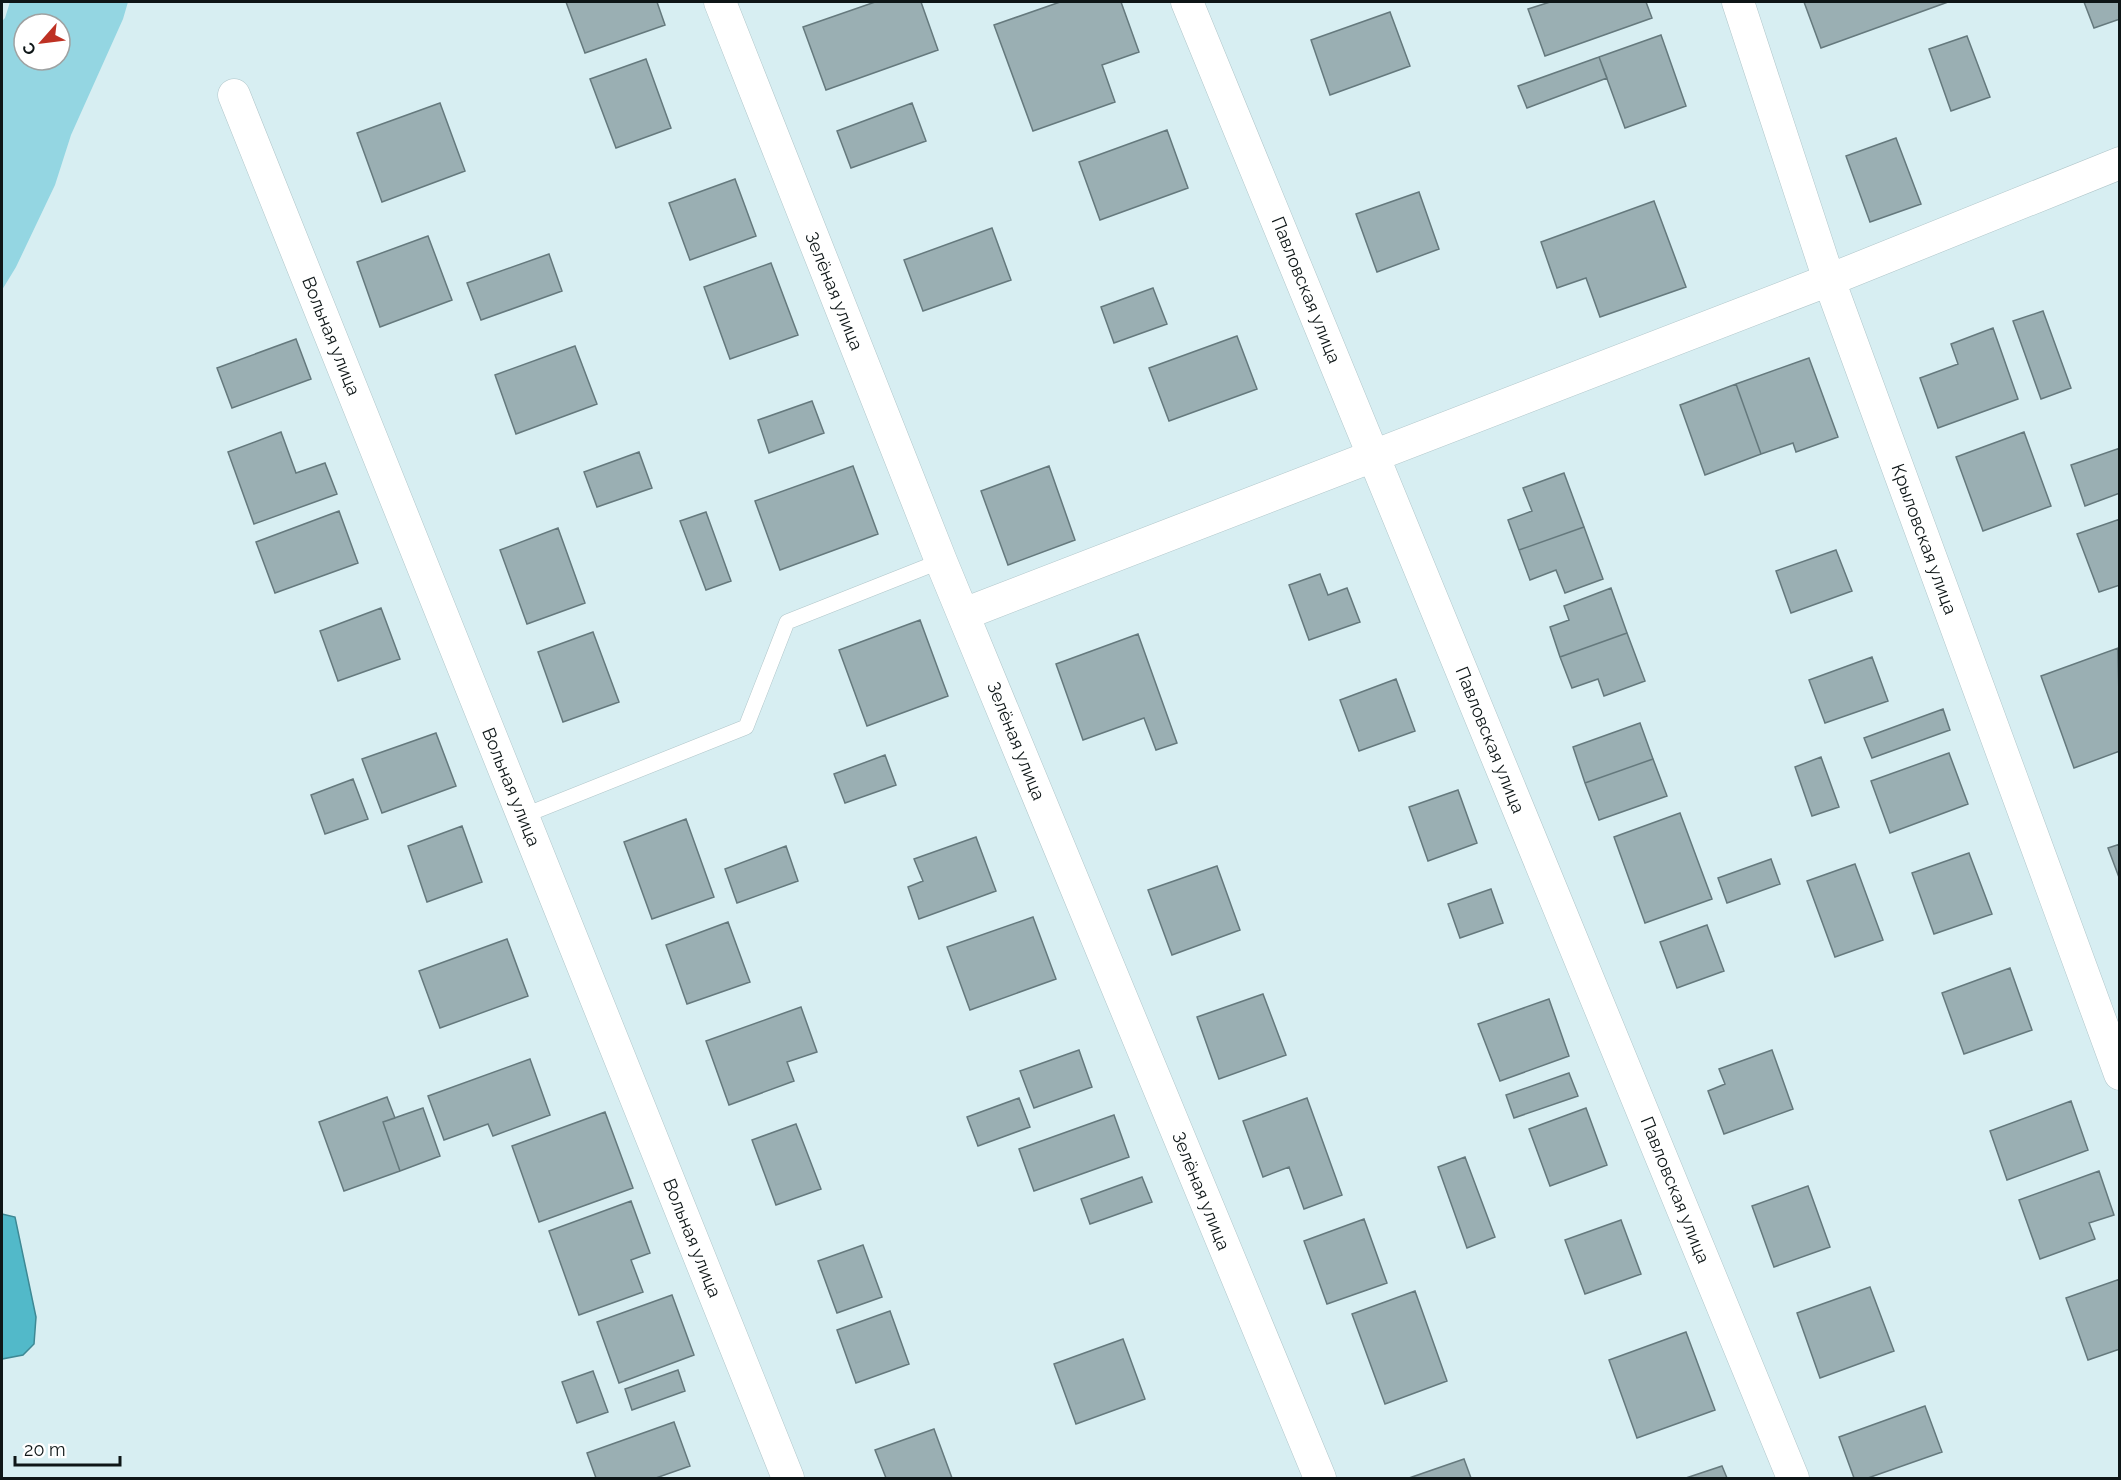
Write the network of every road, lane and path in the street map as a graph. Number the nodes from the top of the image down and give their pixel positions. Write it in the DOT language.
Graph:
graph roads {
  1 [pos="720,2"];
  2 [pos="1187,2"];
  3 [pos="1738,2"];
  4 [pos="234,96"];
  5 [pos="2120,163"];
  6 [pos="1830,280"];
  7 [pos="1373,454"];
  8 [pos="941,561"];
  9 [pos="964,614"];
  10 [pos="523,816"];
  11 [pos="2120,1074"];
  12 [pos="788,1479"];
  13 [pos="1320,1479"];
  14 [pos="1793,1479"];
  1 -- 8 [label="street, Зелёная улица"];
  2 -- 7 [label="street, Павловская улица"];
  3 -- 6 [label="street, Крыловская улица"];
  4 -- 10 [label="street, Вольная улица"];
  5 -- 6 [label="street"];
  6 -- 7 [label="street"];
  6 -- 11 [label="street, Крыловская улица"];
  7 -- 9 [label="street"];
  7 -- 14 [label="street, Павловская улица"];
  8 -- 9 [label="street, Зелёная улица"];
  8 -- 10 [label="lane"];
  9 -- 13 [label="street, Зелёная улица"];
  10 -- 12 [label="street, Вольная улица"];
}
